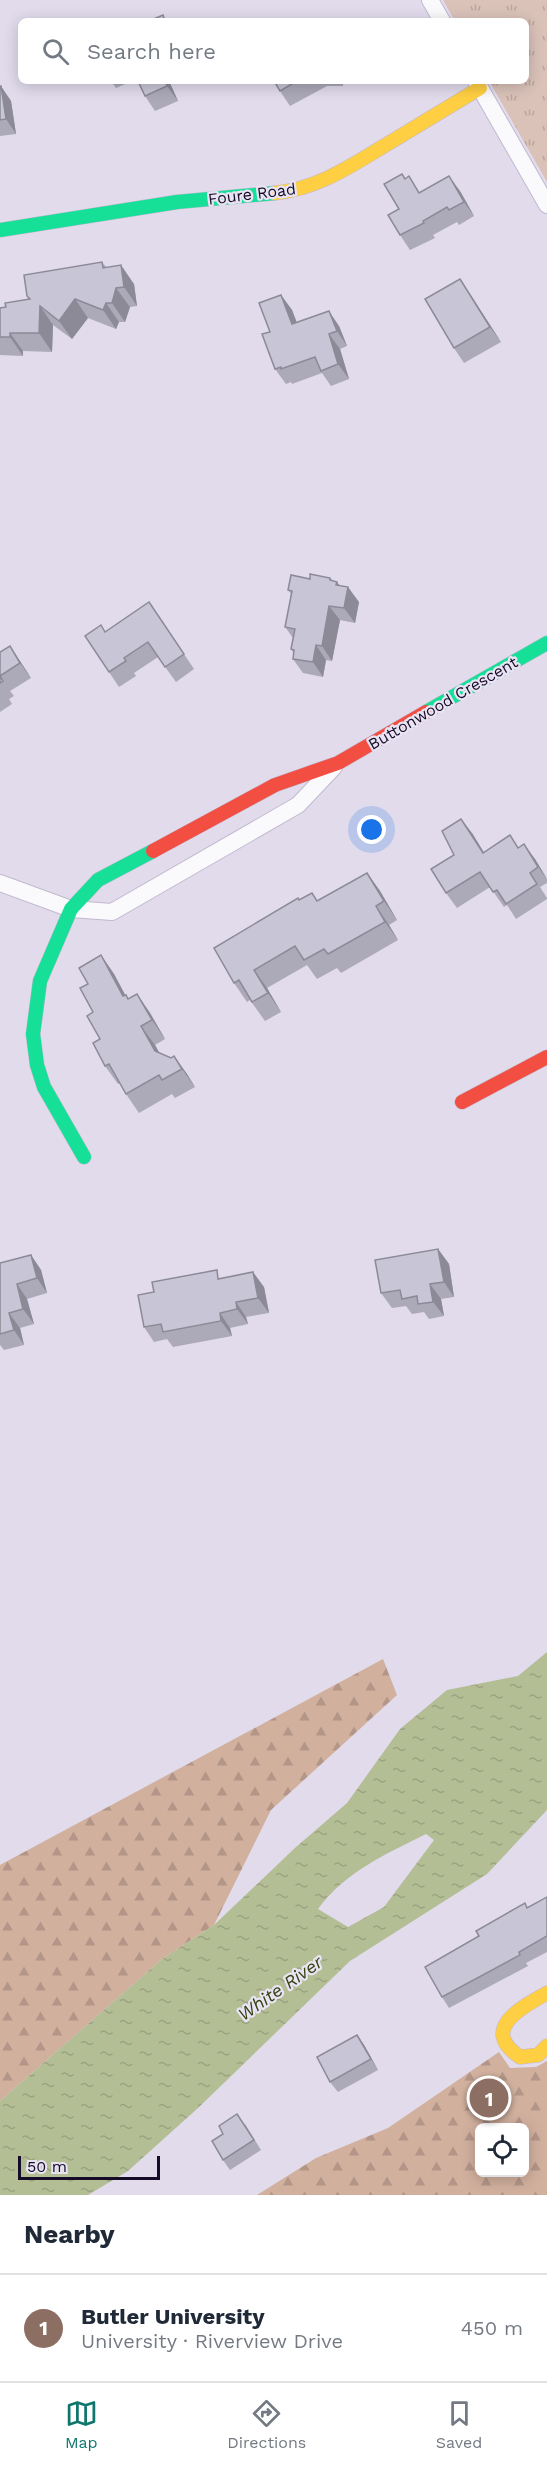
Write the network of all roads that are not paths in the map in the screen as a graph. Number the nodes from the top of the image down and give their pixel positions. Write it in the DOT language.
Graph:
graph roads {
  1 [pos="430,0"];
  2 [pos="440,18"];
  3 [pos="478,84"];
  4 [pos="547,205"];
  5 [pos="0,230"];
  6 [pos="547,643"];
  7 [pos="338,763"];
  8 [pos="0,883"];
  9 [pos="70,909"];
  10 [pos="547,1057"];
  11 [pos="462,1102"];
  12 [pos="84,1157"];
  13 [pos="547,1993"];
  14 [pos="547,2046"];
  1 -- 2 [label="street"];
  3 -- 4 [label="street"];
  3 -- 5 [label="street, Foure Road"];
  6 -- 7 [label="street, Buttonwood Crescent"];
  7 -- 9 [label="street, Buttonwood Crescent"];
  7 -- 9 [label="street"];
  8 -- 9 [label="street"];
  9 -- 12 [label="street"];
  10 -- 11 [label="street"];
  13 -- 14 [label="street"];
}
